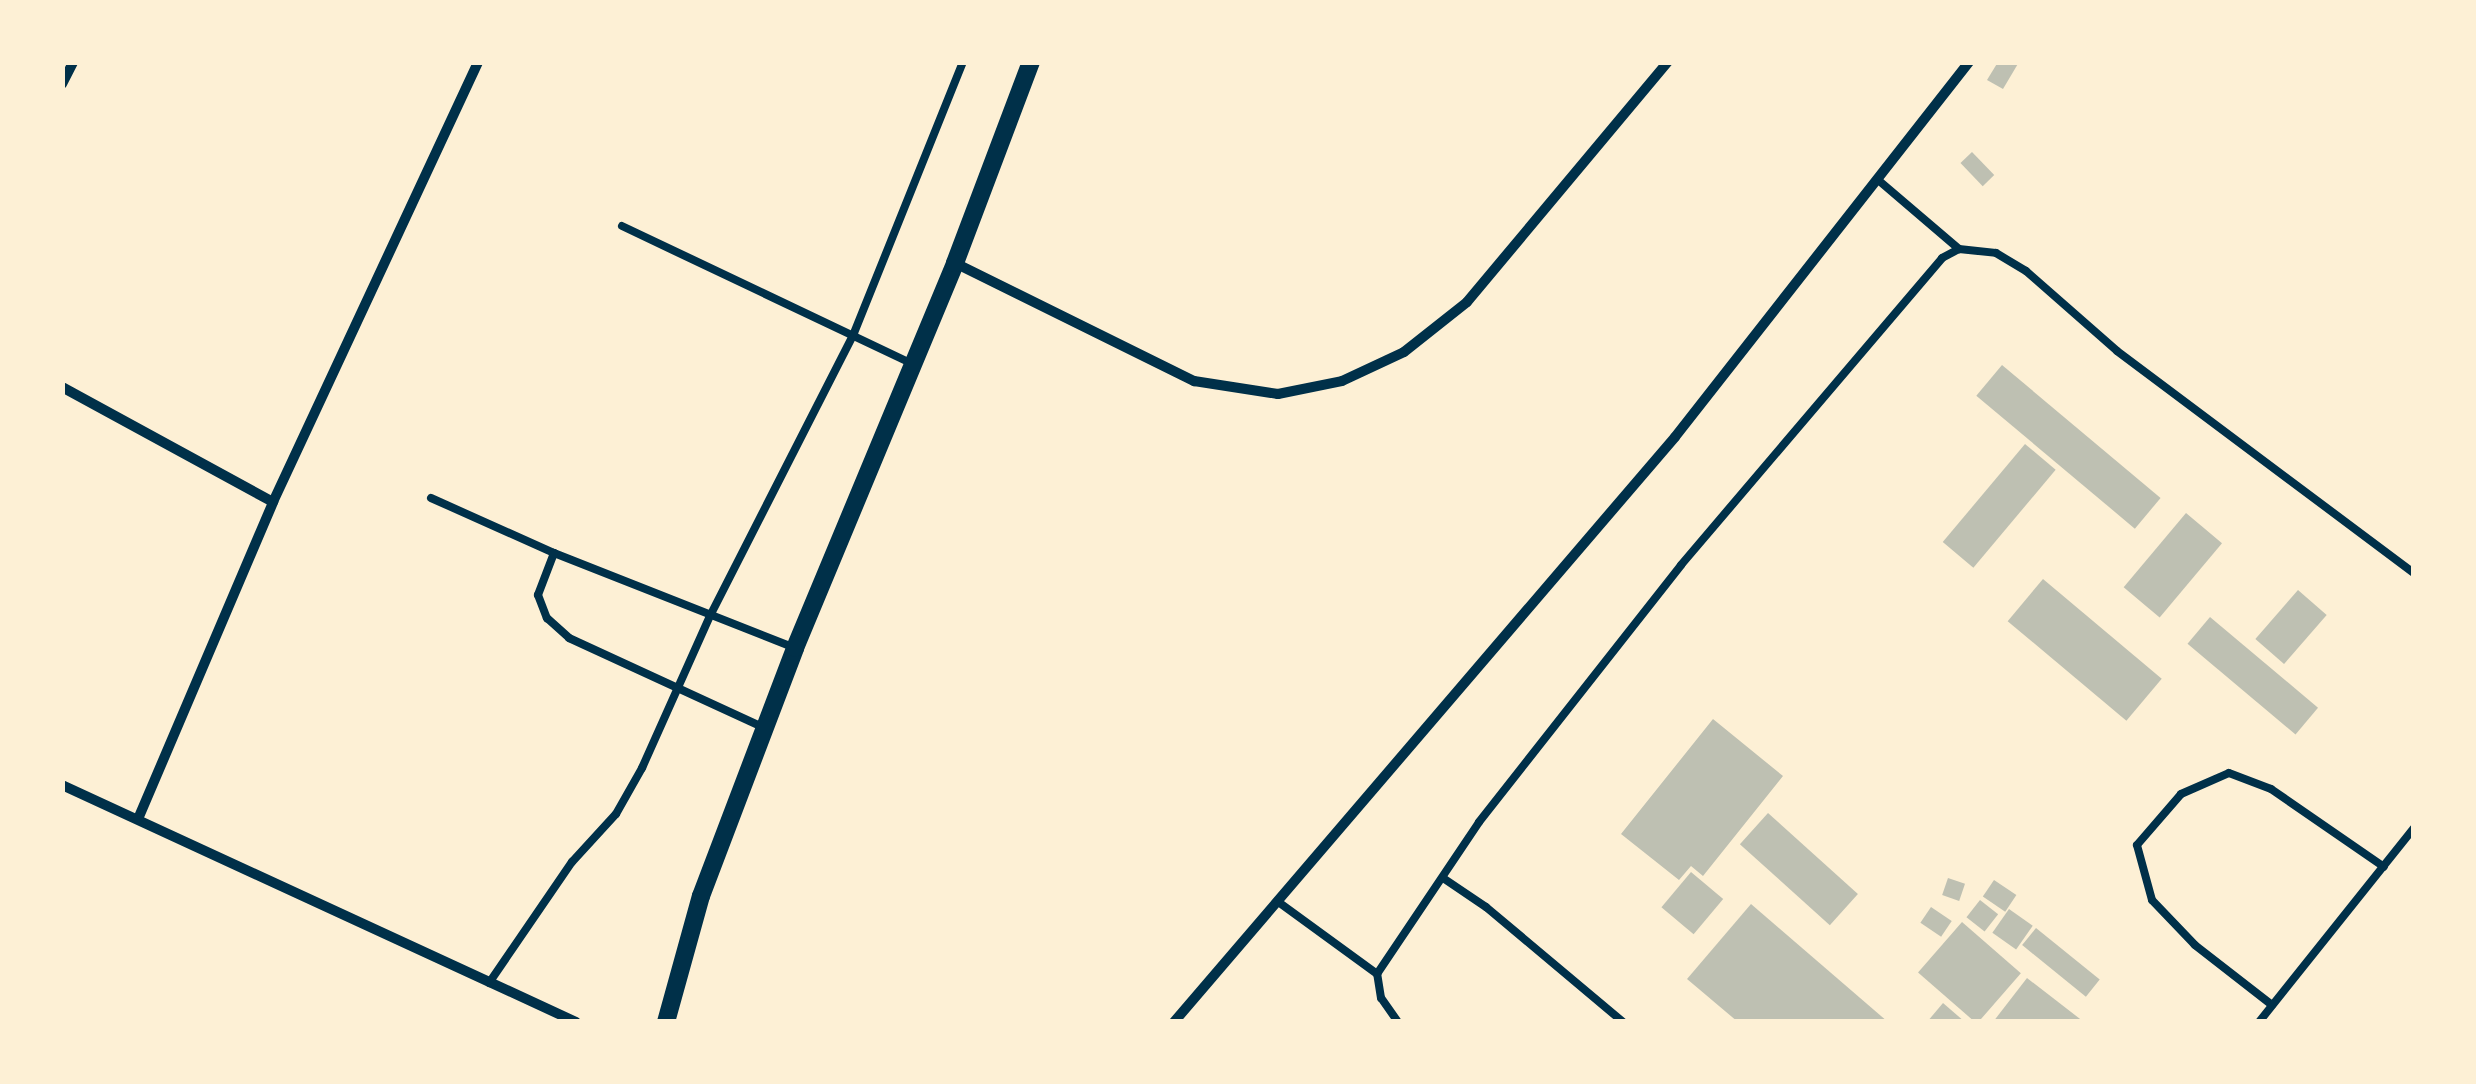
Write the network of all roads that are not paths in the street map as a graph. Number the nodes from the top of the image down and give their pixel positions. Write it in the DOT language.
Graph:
graph roads {
  1 [pos="73,62"];
  2 [pos="478,62"];
  3 [pos="962,62"];
  4 [pos="1031,62"];
  5 [pos="1668,62"];
  6 [pos="1969,62"];
  7 [pos="62,84"];
  8 [pos="1878,180"];
  9 [pos="622,226"];
  10 [pos="1959,248"];
  11 [pos="955,263"];
  12 [pos="854,332"];
  13 [pos="911,363"];
  14 [pos="62,387"];
  15 [pos="432,498"];
  16 [pos="273,502"];
  17 [pos="554,554"];
  18 [pos="2414,573"];
  19 [pos="711,614"];
  20 [pos="795,648"];
  21 [pos="677,690"];
  22 [pos="765,728"];
  23 [pos="62,785"];
  24 [pos="138,819"];
  25 [pos="2414,828"];
  26 [pos="2384,867"];
  27 [pos="1443,878"];
  28 [pos="1277,901"];
  29 [pos="1377,974"];
  30 [pos="489,983"];
  31 [pos="2272,1004"];
  32 [pos="576,1022"];
  33 [pos="666,1022"];
  34 [pos="1174,1022"];
  35 [pos="1398,1022"];
  36 [pos="1623,1022"];
  37 [pos="2258,1022"];
  1 -- 7 [label="street"];
  2 -- 16 [label="street"];
  3 -- 12 [label="lane"];
  4 -- 11 [label="street"];
  5 -- 11 [label="street"];
  6 -- 8 [label="street"];
  8 -- 10 [label="lane"];
  8 -- 28 [label="street"];
  9 -- 12 [label="lane"];
  10 -- 18 [label="lane"];
  10 -- 27 [label="lane"];
  11 -- 13 [label="street"];
  12 -- 13 [label="lane"];
  12 -- 19 [label="lane"];
  13 -- 20 [label="street"];
  14 -- 16 [label="street"];
  15 -- 17 [label="lane"];
  16 -- 24 [label="street"];
  17 -- 19 [label="lane"];
  17 -- 21 [label="lane"];
  19 -- 20 [label="lane"];
  19 -- 21 [label="lane"];
  20 -- 22 [label="street"];
  21 -- 22 [label="lane"];
  21 -- 30 [label="lane"];
  22 -- 33 [label="street"];
  23 -- 24 [label="street"];
  24 -- 30 [label="street"];
  25 -- 26 [label="lane"];
  26 -- 31 [label="lane"];
  26 -- 31 [label="lane"];
  27 -- 29 [label="lane"];
  27 -- 36 [label="lane"];
  28 -- 29 [label="lane"];
  28 -- 34 [label="street"];
  29 -- 35 [label="lane"];
  30 -- 32 [label="street"];
  31 -- 37 [label="lane"];
}
